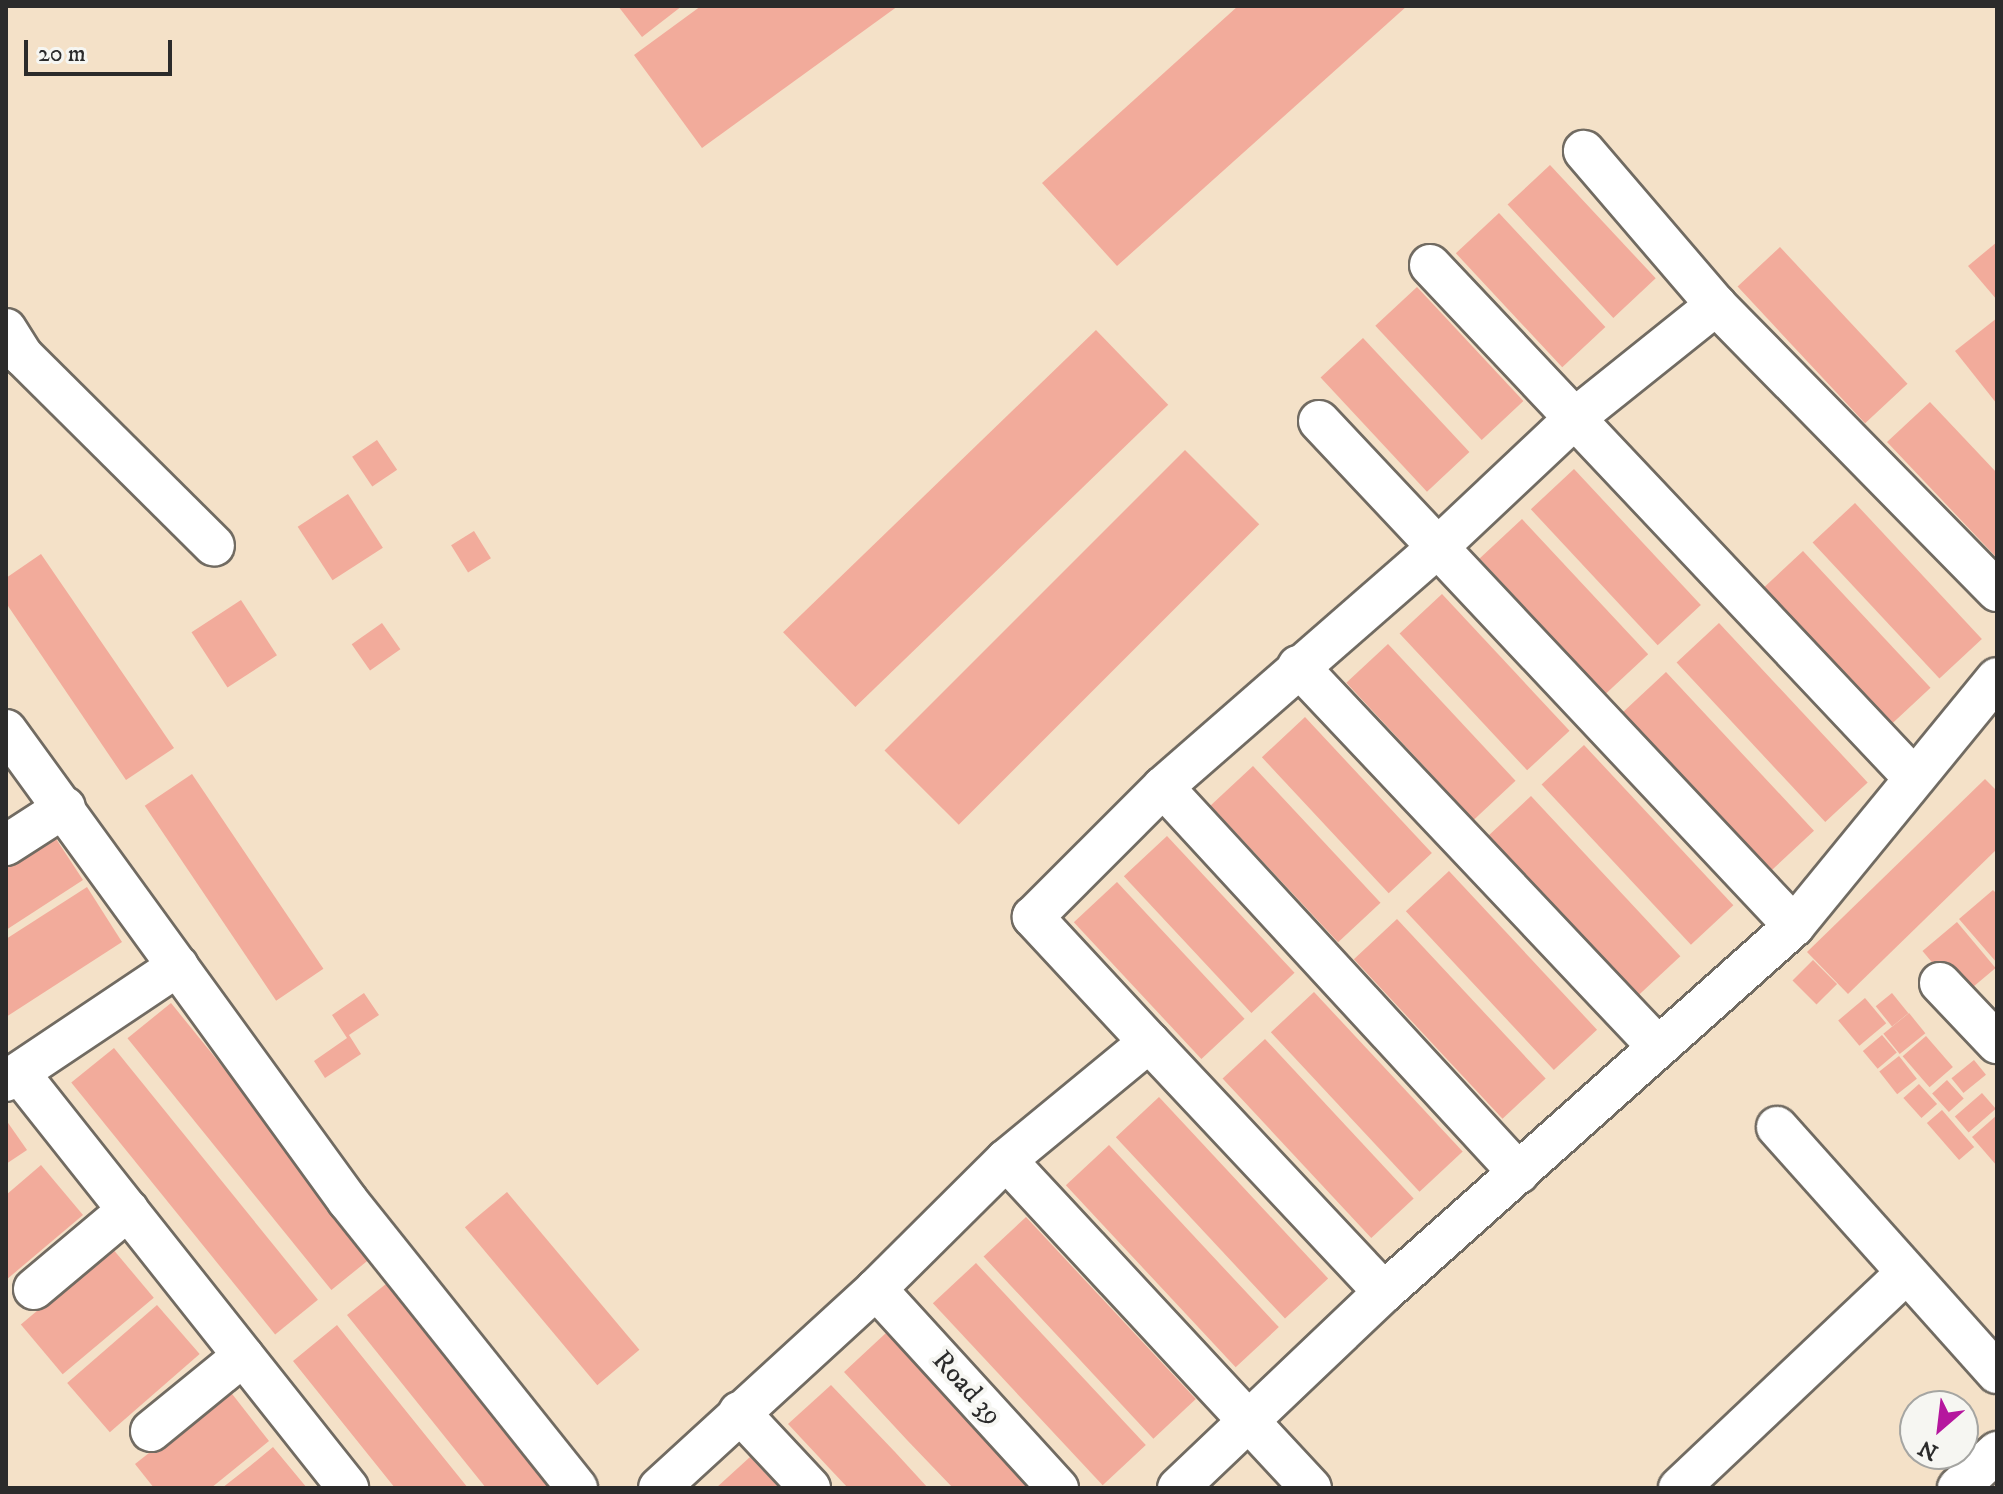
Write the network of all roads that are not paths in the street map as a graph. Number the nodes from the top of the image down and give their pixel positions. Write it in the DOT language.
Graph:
graph roads {
  1 [pos="1584,151"];
  2 [pos="1430,265"];
  3 [pos="1716,305"];
  4 [pos="6,329"];
  5 [pos="1575,418"];
  6 [pos="1319,421"];
  7 [pos="214,546"];
  8 [pos="1438,547"];
  9 [pos="1997,591"];
  10 [pos="1298,666"];
  11 [pos="1997,678"];
  12 [pos="6,730"];
  13 [pos="1913,777"];
  14 [pos="1163,787"];
  15 [pos="65,807"];
  16 [pos="6,845"];
  17 [pos="1794,926"];
  18 [pos="178,966"];
  19 [pos="1940,983"];
  20 [pos="1993,1032"];
  21 [pos="1149,1042"];
  22 [pos="1658,1047"];
  23 [pos="13,1077"];
  24 [pos="1777,1127"];
  25 [pos="1006,1160"];
  26 [pos="1519,1173"];
  27 [pos="128,1210"];
  28 [pos="1905,1274"];
  29 [pos="34,1289"];
  30 [pos="876,1289"];
  31 [pos="1384,1292"];
  32 [pos="243,1356"];
  33 [pos="1997,1373"];
  34 [pos="739,1412"];
  35 [pos="1252,1421"];
  36 [pos="151,1431"];
  37 [pos="1997,1452"];
  38 [pos="348,1488"];
  39 [pos="577,1488"];
  40 [pos="659,1488"];
  41 [pos="810,1488"];
  42 [pos="1058,1488"];
  43 [pos="1178,1488"];
  44 [pos="1311,1488"];
  45 [pos="1679,1488"];
  46 [pos="1958,1488"];
  1 -- 3 [label="street"];
  2 -- 5 [label="street"];
  3 -- 5 [label="street"];
  3 -- 9 [label="street"];
  4 -- 7 [label="street"];
  5 -- 8 [label="street"];
  5 -- 13 [label="street"];
  6 -- 8 [label="street"];
  8 -- 10 [label="street"];
  8 -- 17 [label="street"];
  10 -- 14 [label="street"];
  10 -- 22 [label="street"];
  11 -- 13 [label="street"];
  12 -- 15 [label="street"];
  13 -- 17 [label="street"];
  14 -- 21 [label="street"];
  14 -- 26 [label="street"];
  15 -- 16 [label="street"];
  15 -- 18 [label="street"];
  17 -- 22 [label="street"];
  18 -- 23 [label="street"];
  18 -- 39 [label="street"];
  19 -- 20 [label="street"];
  21 -- 25 [label="street"];
  21 -- 31 [label="street"];
  22 -- 26 [label="street"];
  23 -- 27 [label="street"];
  24 -- 28 [label="street"];
  25 -- 30 [label="street"];
  25 -- 35 [label="street"];
  26 -- 31 [label="street"];
  27 -- 29 [label="street"];
  27 -- 32 [label="street"];
  28 -- 33 [label="street"];
  28 -- 45 [label="street"];
  30 -- 34 [label="street"];
  30 -- 42 [label="street, Road 39"];
  31 -- 35 [label="street"];
  32 -- 36 [label="street"];
  32 -- 38 [label="street"];
  34 -- 40 [label="street"];
  34 -- 41 [label="street"];
  35 -- 43 [label="street"];
  35 -- 44 [label="street"];
  37 -- 46 [label="street"];
}
